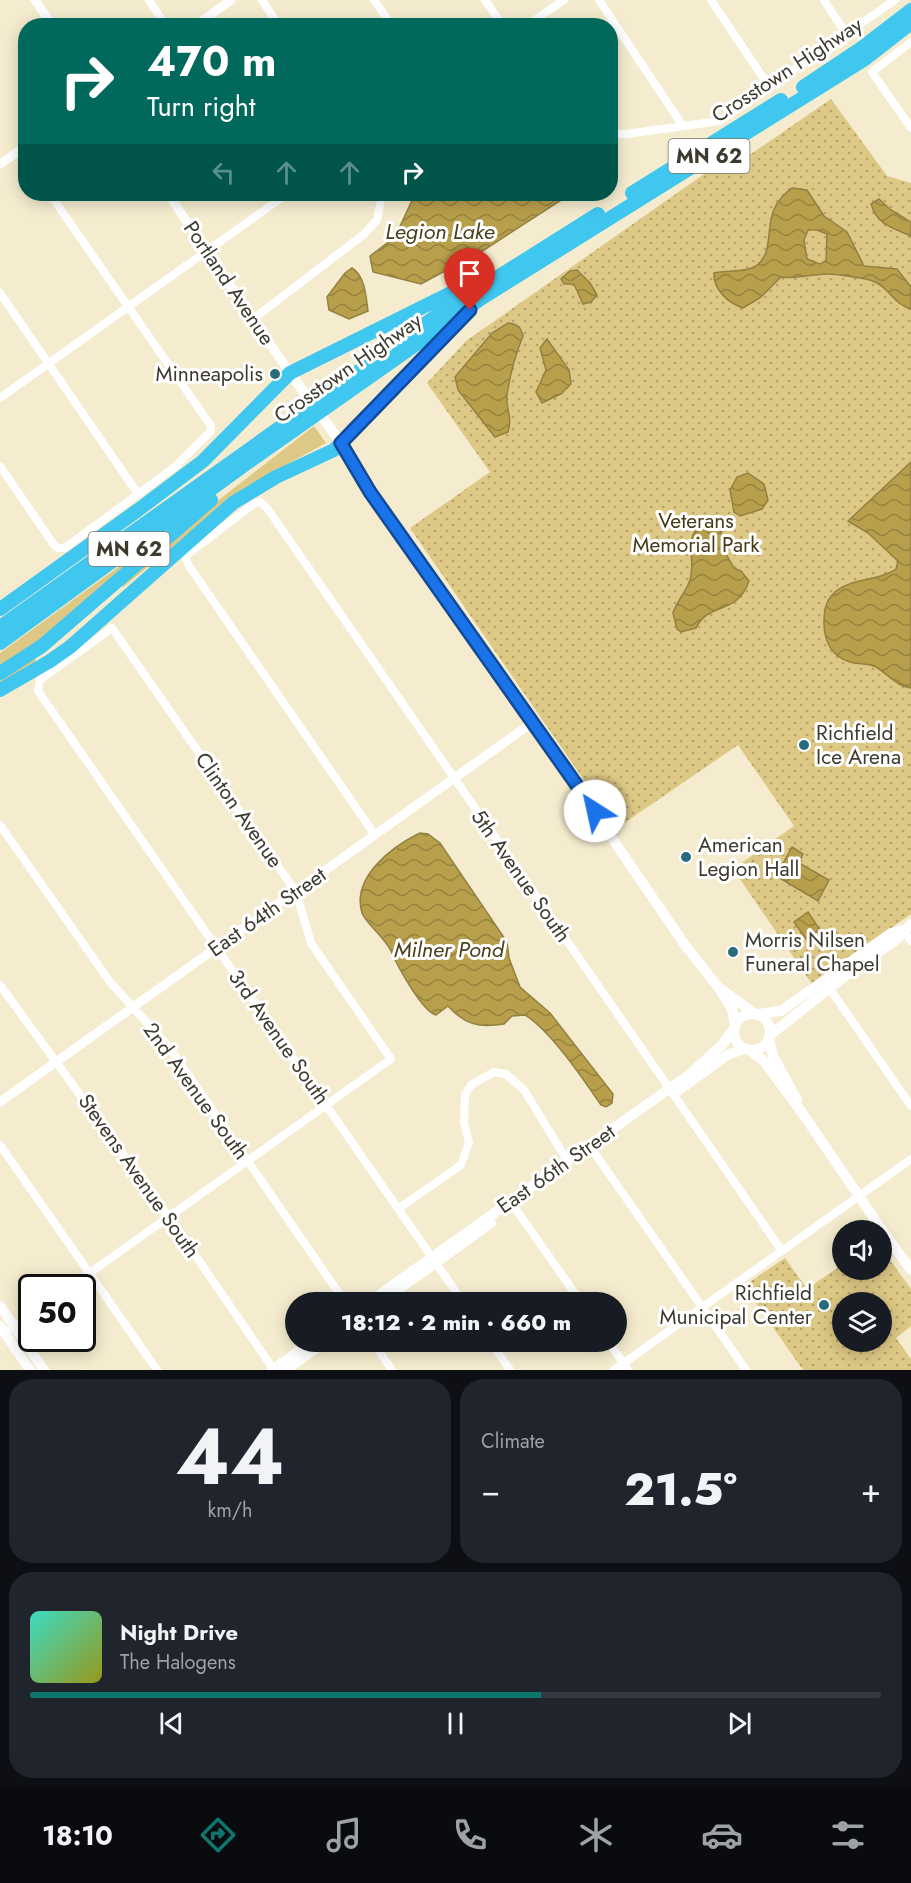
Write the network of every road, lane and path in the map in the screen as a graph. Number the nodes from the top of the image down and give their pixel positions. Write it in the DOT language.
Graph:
graph roads {
  1 [pos="35,0"];
  2 [pos="149,0"];
  3 [pos="231,0"];
  4 [pos="262,0"];
  5 [pos="374,0"];
  6 [pos="485,0"];
  7 [pos="564,0"];
  8 [pos="600,0"];
  9 [pos="711,0"];
  10 [pos="824,0"];
  11 [pos="895,0"];
  12 [pos="911,10"];
  13 [pos="47,18"];
  14 [pos="161,18"];
  15 [pos="206,18"];
  16 [pos="274,18"];
  17 [pos="386,18"];
  18 [pos="497,18"];
  19 [pos="538,18"];
  20 [pos="612,18"];
  21 [pos="911,23"];
  22 [pos="618,27"];
  23 [pos="846,34"];
  24 [pos="911,42"];
  25 [pos="770,88"];
  26 [pos="683,126"];
  27 [pos="911,128"];
  28 [pos="618,132"];
  29 [pos="18,153"];
  30 [pos="1,160"];
  31 [pos="618,200"];
  32 [pos="55,201"];
  33 [pos="173,201"];
  34 [pos="275,201"];
  35 [pos="380,201"];
  36 [pos="617,201"];
  37 [pos="206,250"];
  38 [pos="534,252"];
  39 [pos="0,293"];
  40 [pos="482,298"];
  41 [pos="128,306"];
  42 [pos="253,319"];
  43 [pos="49,363"];
  44 [pos="290,373"];
  45 [pos="0,399"];
  46 [pos="341,443"];
  47 [pos="260,457"];
  48 [pos="0,466"];
  49 [pos="138,494"];
  50 [pos="169,557"];
  51 [pos="2,620"];
  52 [pos="112,628"];
  53 [pos="0,643"];
  54 [pos="0,675"];
  55 [pos="0,690"];
  56 [pos="533,722"];
  57 [pos="453,778"];
  58 [pos="0,825"];
  59 [pos="375,835"];
  60 [pos="296,892"];
  61 [pos="907,927"];
  62 [pos="911,941"];
  63 [pos="217,948"];
  64 [pos="827,984"];
  65 [pos="0,985"];
  66 [pos="718,987"];
  67 [pos="132,1008"];
  68 [pos="757,1014"];
  69 [pos="735,1026"];
  70 [pos="770,1037"];
  71 [pos="747,1049"];
  72 [pos="57,1062"];
  73 [pos="671,1092"];
  74 [pos="0,1102"];
  75 [pos="326,1105"];
  76 [pos="911,1106"];
  77 [pos="803,1114"];
  78 [pos="0,1144"];
  79 [pos="591,1148"];
  80 [pos="911,1159"];
  81 [pos="567,1160"];
  82 [pos="247,1161"];
  83 [pos="858,1196"];
  84 [pos="512,1204"];
  85 [pos="398,1209"];
  86 [pos="169,1217"];
  87 [pos="875,1220"];
  88 [pos="892,1244"];
  89 [pos="782,1251"];
  90 [pos="433,1260"];
  91 [pos="911,1270"];
  92 [pos="91,1273"];
  93 [pos="338,1292"];
  94 [pos="384,1292"];
  95 [pos="393,1292"];
  96 [pos="456,1292"];
  97 [pos="574,1292"];
  98 [pos="0,1306"];
  99 [pos="702,1308"];
  100 [pos="6,1329"];
  101 [pos="298,1352"];
  102 [pos="311,1352"];
  103 [pos="380,1352"];
  104 [pos="498,1352"];
  105 [pos="616,1352"];
  106 [pos="626,1367"];
  107 [pos="30,1370"];
  108 [pos="44,1370"];
  109 [pos="157,1370"];
  110 [pos="273,1370"];
  111 [pos="286,1370"];
  112 [pos="392,1370"];
  113 [pos="510,1370"];
  114 [pos="614,1370"];
  115 [pos="746,1370"];
  1 -- 13 [label="street"];
  2 -- 14 [label="street"];
  3 -- 15 [label="street"];
  4 -- 16 [label="street"];
  5 -- 17 [label="street"];
  6 -- 18 [label="street"];
  7 -- 19 [label="street"];
  8 -- 20 [label="street"];
  9 -- 25 [label="street"];
  10 -- 23 [label="street"];
  11 -- 23 [label="street"];
  12 -- 31 [label="highway, Crosstown Highway / MN 62"];
  21 -- 40 [label="highway, Crosstown Highway / MN 62"];
  22 -- 26 [label="street"];
  23 -- 25 [label="street"];
  24 -- 27 [label="street"];
  25 -- 26 [label="street"];
  26 -- 28 [label="street"];
  29 -- 30 [label="street"];
  32 -- 41 [label="street"];
  33 -- 37 [label="street, Portland Avenue"];
  34 -- 37 [label="street"];
  35 -- 42 [label="street"];
  36 -- 38 [label="highway, Crosstown Highway / MN 62"];
  37 -- 41 [label="street"];
  37 -- 42 [label="street, Portland Avenue"];
  38 -- 44 [label="highway"];
  38 -- 51 [label="highway, Crosstown Highway / MN 62"];
  39 -- 43 [label="street"];
  40 -- 46 [label="highway"];
  40 -- 47 [label="highway, Crosstown Highway / MN 62"];
  41 -- 43 [label="street"];
  41 -- 49 [label="street"];
  42 -- 44 [label="street, Portland Avenue"];
  43 -- 45 [label="street"];
  43 -- 49 [label="street"];
  44 -- 46 [label="main road"];
  44 -- 51 [label="highway"];
  46 -- 50 [label="highway"];
  46 -- 56 [label="main road"];
  47 -- 53 [label="highway, Crosstown Highway / MN 62"];
  47 -- 54 [label="highway"];
  48 -- 49 [label="street"];
  50 -- 54 [label="highway"];
  50 -- 55 [label="highway"];
  52 -- 60 [label="street, Clinton Avenue"];
  52 -- 63 [label="street, 3rd Avenue South"];
  56 -- 57 [label="street, East 64th Street"];
  56 -- 66 [label="main road"];
  57 -- 59 [label="street, East 64th Street"];
  57 -- 59 [label="street, 5th Avenue South"];
  57 -- 73 [label="street, 5th Avenue South"];
  58 -- 67 [label="street, 2nd Avenue South"];
  59 -- 60 [label="street, East 64th Street"];
  60 -- 63 [label="street, East 64th Street"];
  60 -- 75 [label="street, Clinton Avenue"];
  61 -- 62 [label="street"];
  61 -- 64 [label="main road"];
  63 -- 67 [label="street, East 64th Street"];
  63 -- 75 [label="street, 3rd Avenue South"];
  64 -- 68 [label="main road"];
  64 -- 70 [label="main road"];
  64 -- 76 [label="street"];
  65 -- 72 [label="street, Stevens Avenue South"];
  66 -- 68 [label="main road"];
  66 -- 69 [label="main road"];
  67 -- 72 [label="street, East 64th Street"];
  67 -- 82 [label="street, 2nd Avenue South"];
  68 -- 69 [label="main road"];
  68 -- 70 [label="main road"];
  69 -- 71 [label="main road"];
  69 -- 73 [label="main road, East 66th Street"];
  70 -- 71 [label="main road"];
  70 -- 77 [label="main road"];
  71 -- 73 [label="main road, East 66th Street"];
  71 -- 77 [label="main road"];
  72 -- 74 [label="street, East 64th Street"];
  72 -- 86 [label="street, Stevens Avenue South"];
  73 -- 79 [label="main road, East 66th Street"];
  73 -- 89 [label="street, 5th Avenue South"];
  75 -- 82 [label="street"];
  75 -- 85 [label="street, 3rd Avenue South"];
  77 -- 83 [label="main road"];
  78 -- 92 [label="street"];
  79 -- 81 [label="main road, East 66th Street"];
  79 -- 84 [label="main road, East 66th Street"];
  79 -- 99 [label="street"];
  80 -- 83 [label="street"];
  81 -- 84 [label="main road, East 66th Street"];
  81 -- 85 [label="street"];
  82 -- 86 [label="street"];
  82 -- 93 [label="street, 2nd Avenue South"];
  83 -- 87 [label="main road"];
  83 -- 89 [label="street"];
  84 -- 90 [label="main road, East 66th Street"];
  84 -- 97 [label="street"];
  85 -- 90 [label="street, 3rd Avenue South"];
  86 -- 92 [label="street"];
  86 -- 110 [label="street, Stevens Avenue South"];
  88 -- 91 [label="main road"];
  89 -- 99 [label="street"];
  90 -- 94 [label="main road, East 66th Street"];
  90 -- 95 [label="main road, East 66th Street"];
  90 -- 96 [label="street, 3rd Avenue South"];
  92 -- 109 [label="street"];
  98 -- 100 [label="main road"];
  99 -- 106 [label="street"];
  99 -- 115 [label="street"];
  100 -- 107 [label="main road"];
  100 -- 108 [label="main road"];
  101 -- 110 [label="main road"];
  102 -- 111 [label="main road"];
  103 -- 112 [label="street"];
  104 -- 113 [label="street"];
  105 -- 106 [label="street"];
  106 -- 114 [label="street"];
}
